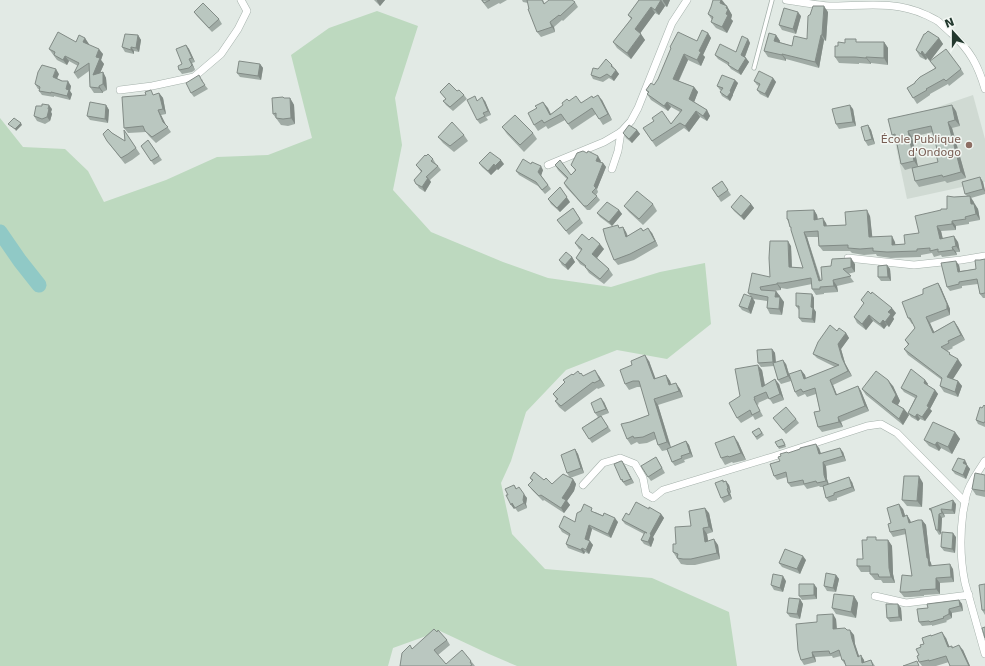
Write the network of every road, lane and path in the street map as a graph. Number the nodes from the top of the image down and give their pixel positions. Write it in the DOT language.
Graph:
graph roads {
  1 [pos="241,0"];
  2 [pos="687,0"];
  3 [pos="772,0"];
  4 [pos="786,0"];
  5 [pos="754,68"];
  6 [pos="985,89"];
  7 [pos="120,90"];
  8 [pos="621,132"];
  9 [pos="548,165"];
  10 [pos="612,169"];
  11 [pos="985,256"];
  12 [pos="848,258"];
  13 [pos="985,461"];
  14 [pos="583,485"];
  15 [pos="965,502"];
  16 [pos="969,594"];
  17 [pos="875,596"];
  18 [pos="985,654"];
  1 -- 7 [label="street"];
  2 -- 8 [label="street"];
  3 -- 5 [label="lane"];
  4 -- 6 [label="street"];
  8 -- 9 [label="street"];
  8 -- 10 [label="street"];
  11 -- 12 [label="street"];
  13 -- 15 [label="street"];
  14 -- 15 [label="street"];
  15 -- 16 [label="street"];
  16 -- 17 [label="street"];
  16 -- 18 [label="street"];
}
